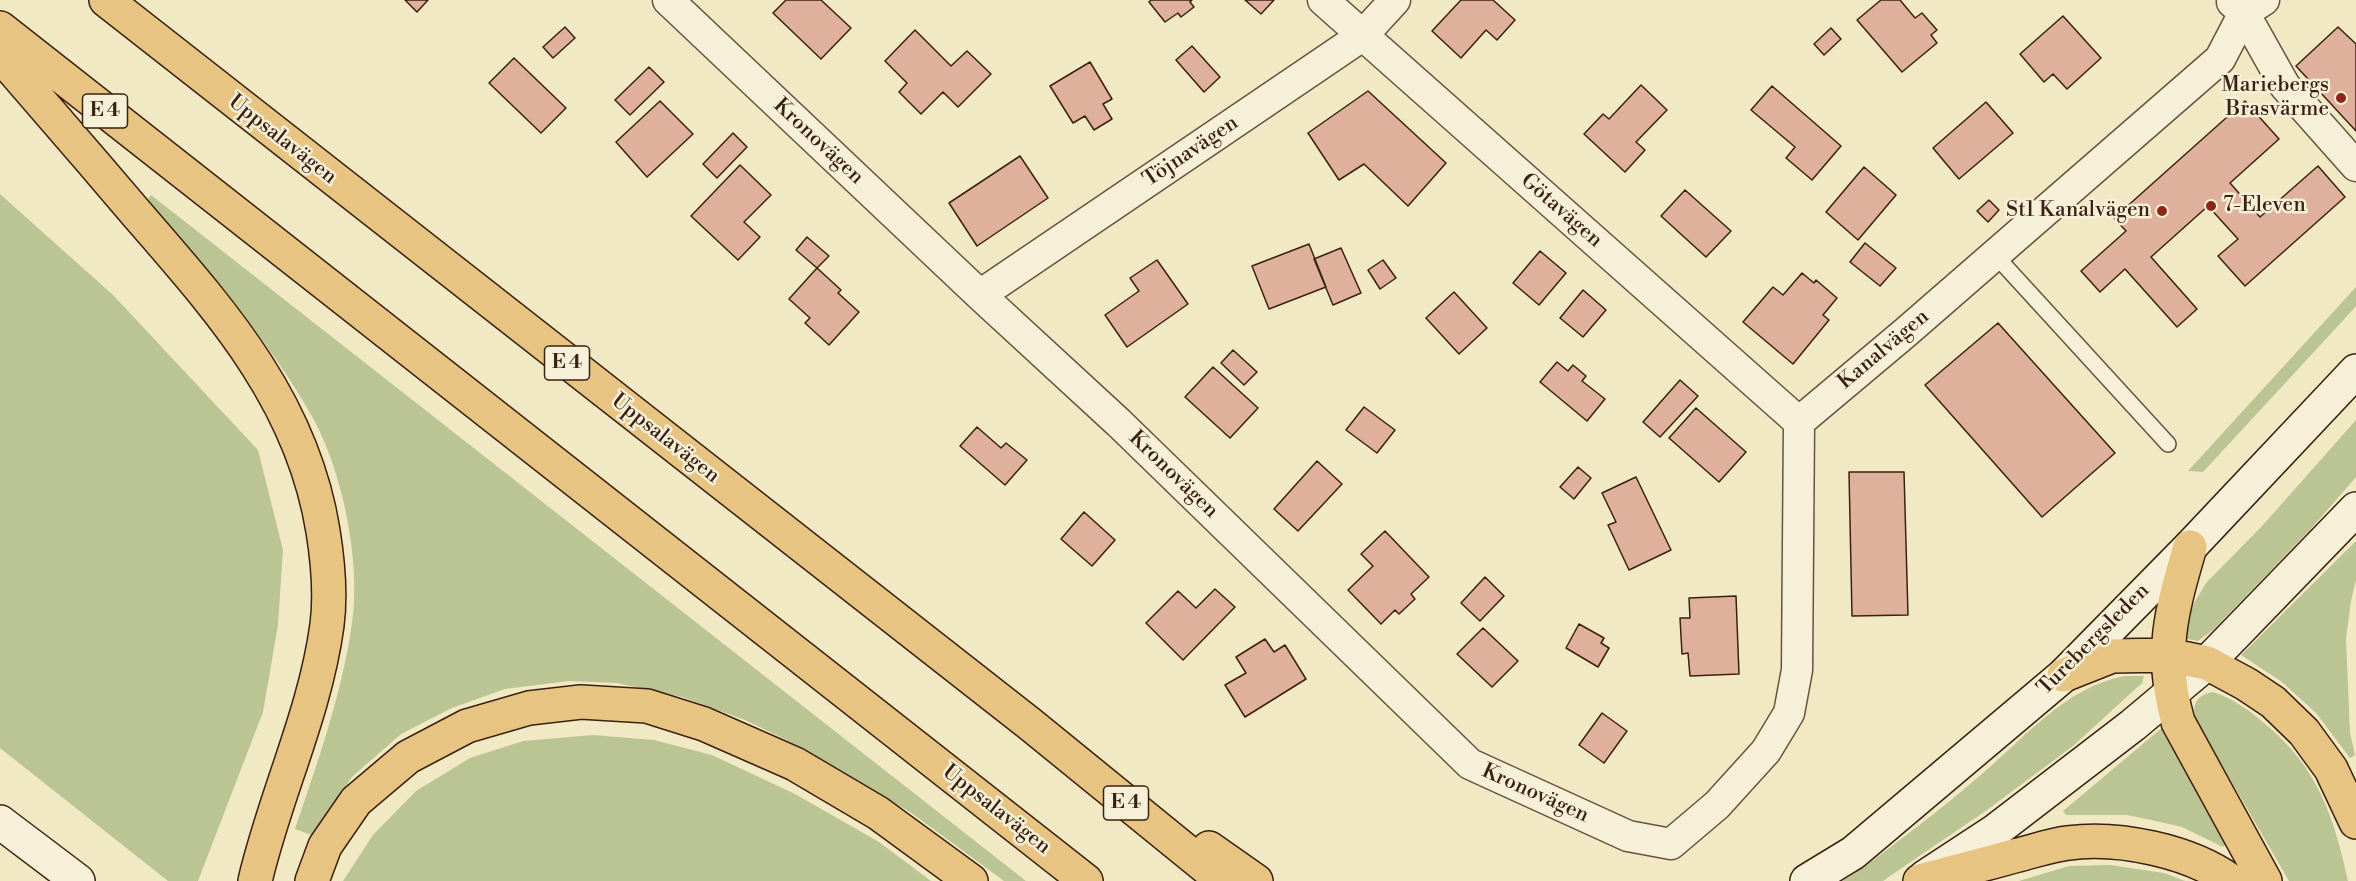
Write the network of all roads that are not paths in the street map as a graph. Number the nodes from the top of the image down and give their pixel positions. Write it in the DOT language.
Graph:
graph roads {
  1 [pos="106,0"];
  2 [pos="668,0"];
  3 [pos="1323,0"];
  4 [pos="1395,0"];
  5 [pos="2246,4"];
  6 [pos="0,28"];
  7 [pos="1362,36"];
  8 [pos="0,55"];
  9 [pos="2356,166"];
  10 [pos="1995,255"];
  11 [pos="980,295"];
  12 [pos="2356,371"];
  13 [pos="1799,422"];
  14 [pos="2168,444"];
  15 [pos="2356,509"];
  16 [pos="2190,547"];
  17 [pos="2167,655"];
  18 [pos="2207,663"];
  19 [pos="2064,675"];
  20 [pos="2170,694"];
  21 [pos="1030,724"];
  22 [pos="0,822"];
  23 [pos="2356,822"];
  24 [pos="78,881"];
  25 [pos="255,881"];
  26 [pos="312,881"];
  27 [pos="971,881"];
  28 [pos="1086,881"];
  29 [pos="1223,881"];
  30 [pos="1256,881"];
  31 [pos="1808,881"];
  32 [pos="1919,881"];
  33 [pos="2231,881"];
  34 [pos="2265,881"];
  1 -- 21 [label="highway, Uppsalavägen / E 4"];
  2 -- 11 [label="street, Kronovägen"];
  3 -- 7 [label="street, Götavägen"];
  4 -- 7 [label="street, Töjnavägen"];
  5 -- 9 [label="street"];
  5 -- 10 [label="street, Kanalvägen"];
  6 -- 28 [label="highway, Uppsalavägen / E 4"];
  7 -- 11 [label="street, Töjnavägen"];
  7 -- 13 [label="street, Götavägen"];
  8 -- 25 [label="highway"];
  10 -- 13 [label="street, Kanalvägen"];
  10 -- 14 [label="lane"];
  11 -- 13 [label="street, Kronovägen"];
  12 -- 16 [label="main road, Turebergsleden"];
  15 -- 18 [label="main road"];
  16 -- 17 [label="highway"];
  16 -- 19 [label="main road, Turebergsleden"];
  17 -- 18 [label="highway"];
  17 -- 19 [label="highway"];
  17 -- 20 [label="highway"];
  18 -- 20 [label="main road"];
  18 -- 23 [label="highway"];
  19 -- 31 [label="main road, Turebergsleden"];
  20 -- 32 [label="main road"];
  20 -- 34 [label="highway"];
  21 -- 29 [label="highway, Uppsalavägen / E 4"];
  21 -- 30 [label="highway"];
  22 -- 24 [label="main road"];
  26 -- 27 [label="highway"];
  32 -- 33 [label="highway"];
}
